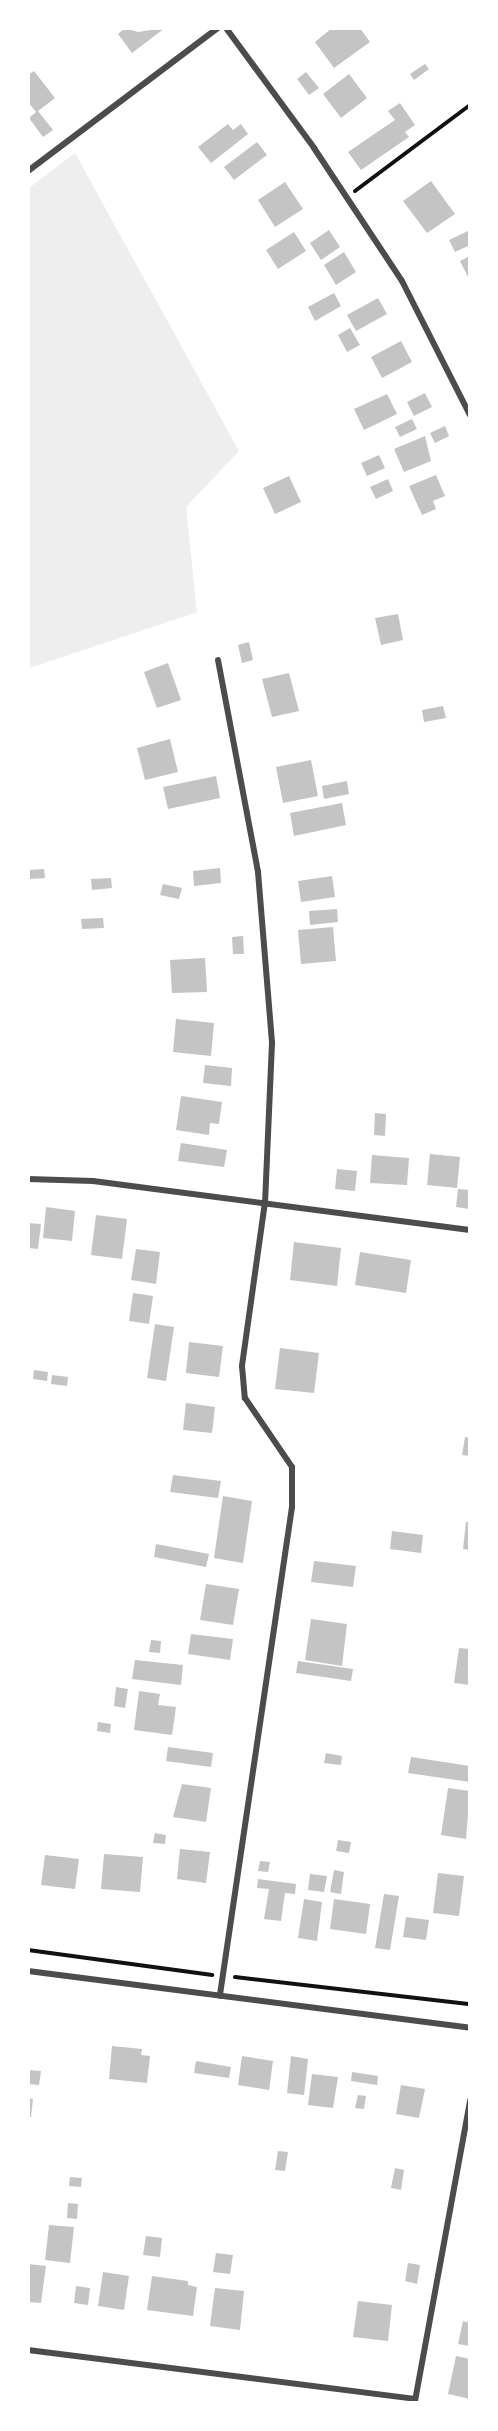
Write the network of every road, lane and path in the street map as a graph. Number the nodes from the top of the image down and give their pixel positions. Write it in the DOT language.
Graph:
graph roads {
  1 [pos="218,28"];
  2 [pos="226,28"];
  3 [pos="470,105"];
  4 [pos="28,171"];
  5 [pos="346,197"];
  6 [pos="470,415"];
  7 [pos="218,660"];
  8 [pos="28,1179"];
  9 [pos="265,1202"];
  10 [pos="470,1230"];
  11 [pos="28,1950"];
  12 [pos="28,1971"];
  13 [pos="222,1976"];
  14 [pos="220,1996"];
  15 [pos="470,2004"];
  16 [pos="470,2028"];
  17 [pos="470,2100"];
  18 [pos="28,2350"];
  19 [pos="415,2401"];
  1 -- 4 [label="street"];
  2 -- 5 [label="street"];
  3 -- 5 [label="path"];
  5 -- 6 [label="street"];
  7 -- 9 [label="street"];
  8 -- 9 [label="street"];
  9 -- 10 [label="street"];
  9 -- 13 [label="street"];
  11 -- 13 [label="path"];
  12 -- 14 [label="street"];
  13 -- 14 [label="street"];
  13 -- 15 [label="path"];
  14 -- 16 [label="street"];
  17 -- 19 [label="street"];
  18 -- 19 [label="street"];
}
